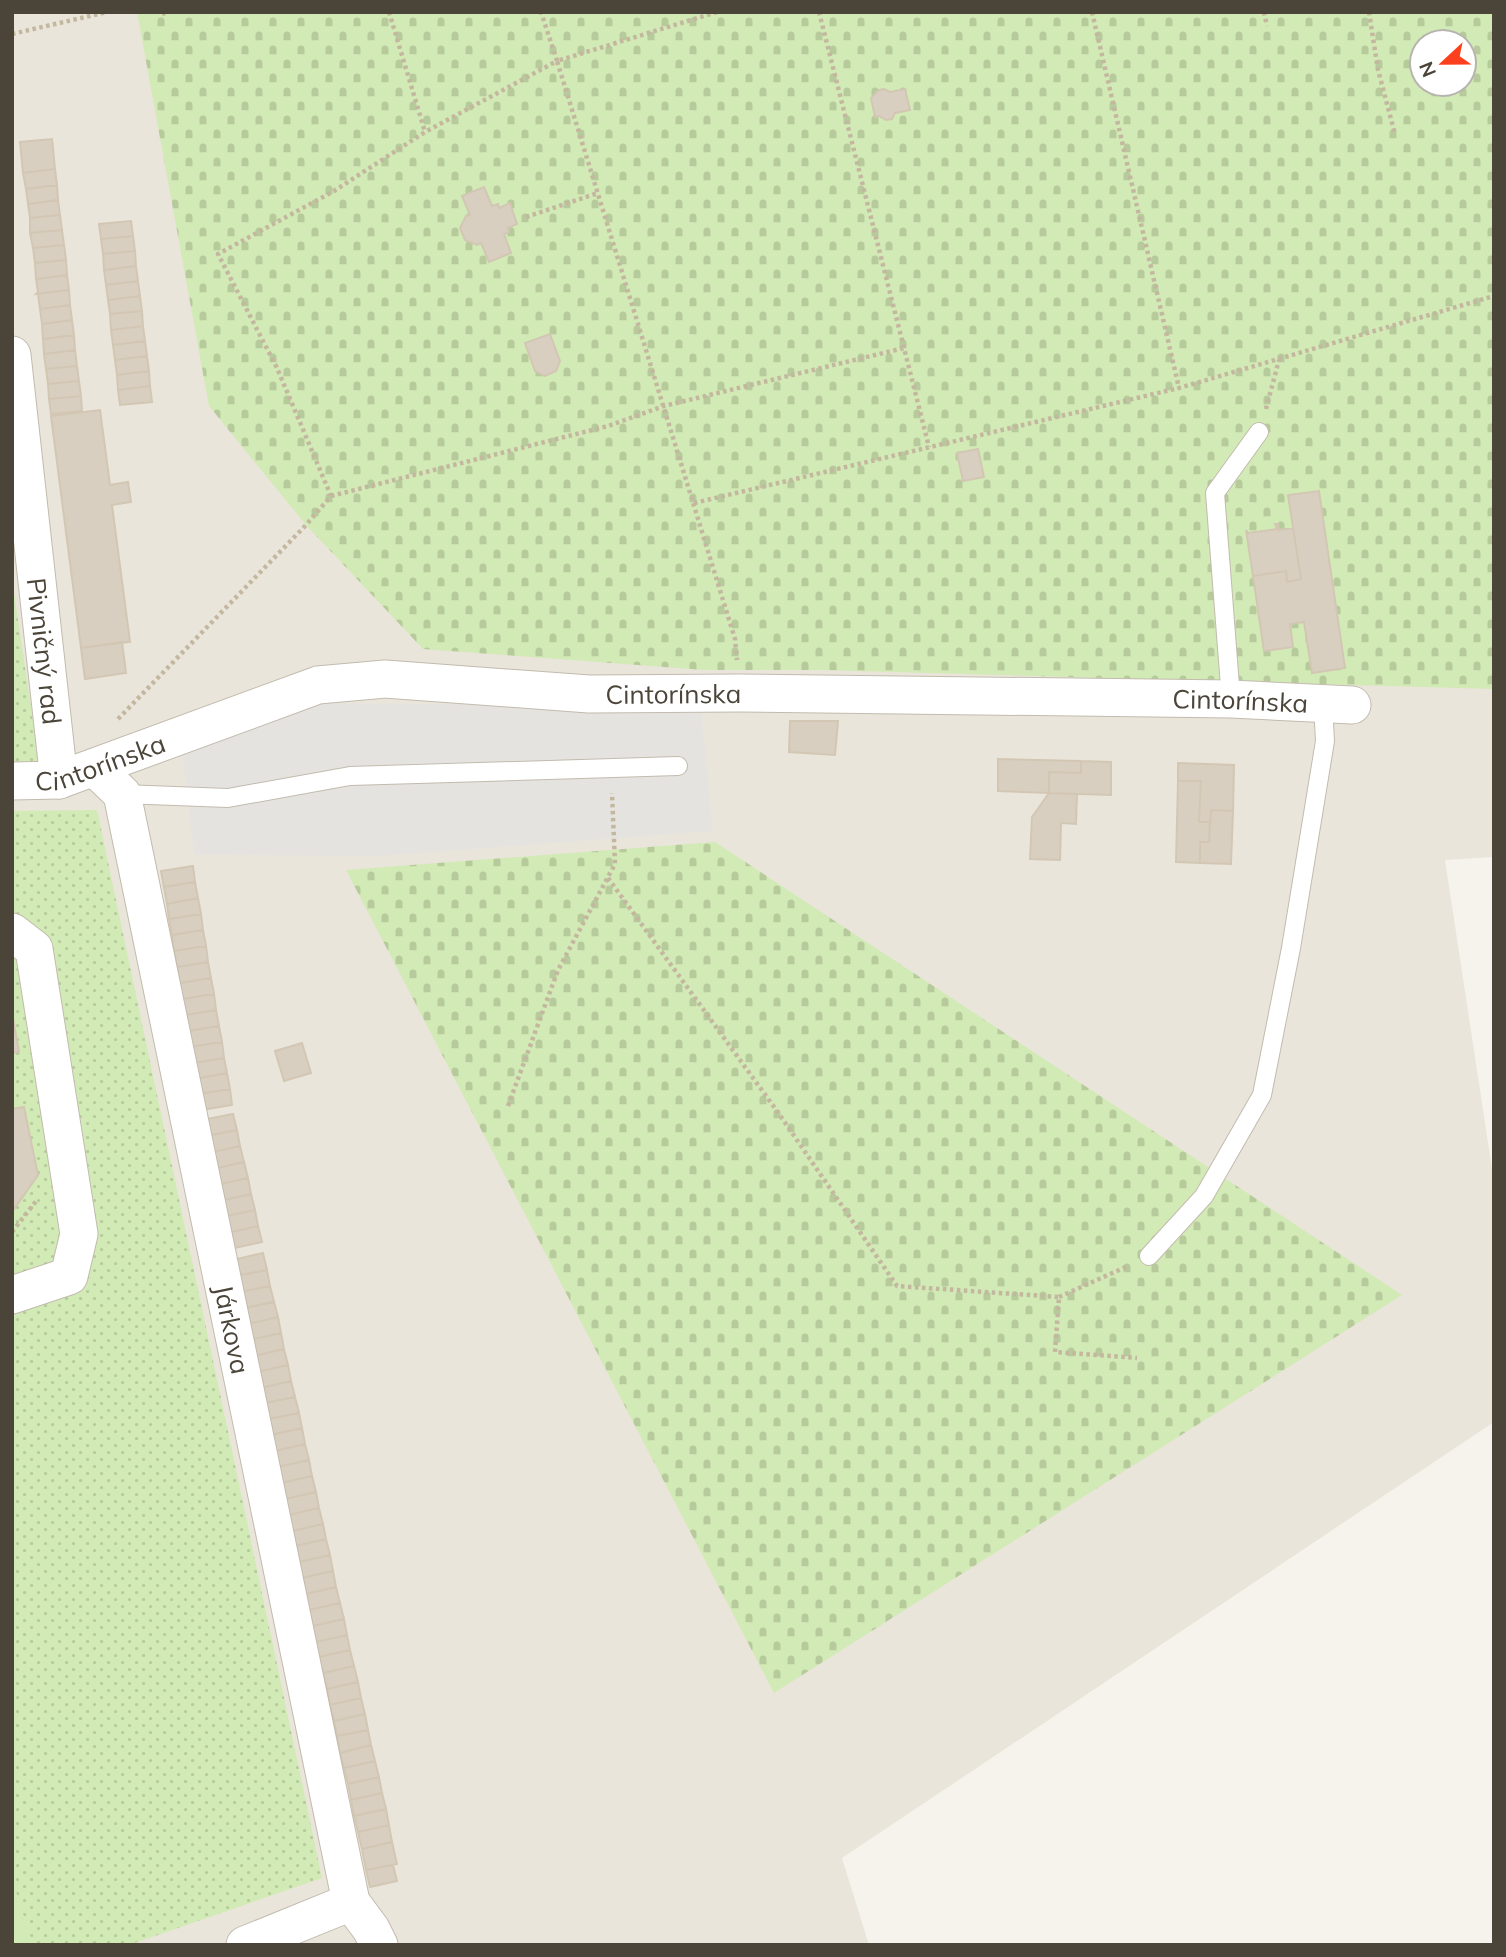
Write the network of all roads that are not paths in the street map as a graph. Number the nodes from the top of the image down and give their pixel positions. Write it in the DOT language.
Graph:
graph roads {
  1 [pos="12,355"];
  2 [pos="1259,432"];
  3 [pos="1231,699"];
  4 [pos="1338,704"];
  5 [pos="678,766"];
  6 [pos="95,768"];
  7 [pos="60,780"];
  8 [pos="12,781"];
  9 [pos="122,794"];
  10 [pos="12,932"];
  11 [pos="1149,1256"];
  12 [pos="12,1295"];
  13 [pos="351,1902"];
  14 [pos="246,1945"];
  15 [pos="379,1945"];
  1 -- 7 [label="street, Pivničný rad"];
  2 -- 3 [label="lane"];
  3 -- 4 [label="street, Cintorínska"];
  3 -- 6 [label="street, Cintorínska"];
  4 -- 11 [label="lane"];
  5 -- 9 [label="lane"];
  6 -- 7 [label="street, Cintorínska"];
  6 -- 9 [label="street"];
  7 -- 8 [label="street, Cintorínska"];
  9 -- 13 [label="street, Járkova"];
  10 -- 12 [label="street"];
  13 -- 14 [label="street"];
  13 -- 15 [label="street"];
}
